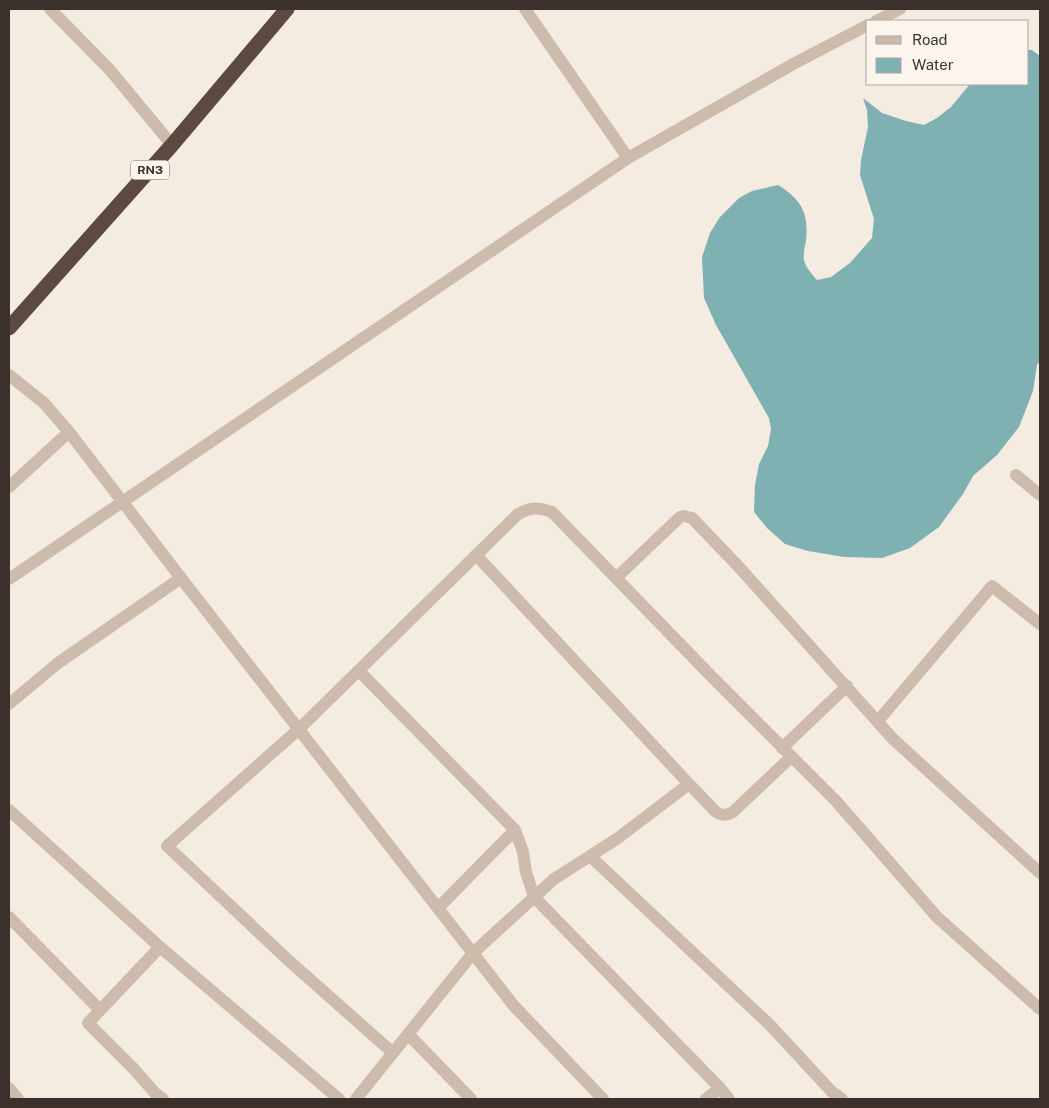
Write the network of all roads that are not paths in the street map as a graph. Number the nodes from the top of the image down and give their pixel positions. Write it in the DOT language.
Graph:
graph roads {
  1 [pos="50,9"];
  2 [pos="287,9"];
  3 [pos="525,9"];
  4 [pos="900,9"];
  5 [pos="878,20"];
  6 [pos="866,26"];
  7 [pos="172,145"];
  8 [pos="628,158"];
  9 [pos="9,328"];
  10 [pos="9,375"];
  11 [pos="69,432"];
  12 [pos="1016,475"];
  13 [pos="9,487"];
  14 [pos="1040,495"];
  15 [pos="123,502"];
  16 [pos="476,554"];
  17 [pos="180,578"];
  18 [pos="616,578"];
  19 [pos="9,580"];
  20 [pos="1040,624"];
  21 [pos="359,671"];
  22 [pos="846,686"];
  23 [pos="9,704"];
  24 [pos="878,721"];
  25 [pos="299,729"];
  26 [pos="787,752"];
  27 [pos="689,784"];
  28 [pos="9,810"];
  29 [pos="515,830"];
  30 [pos="590,856"];
  31 [pos="1040,873"];
  32 [pos="534,896"];
  33 [pos="438,908"];
  34 [pos="9,917"];
  35 [pos="160,947"];
  36 [pos="473,953"];
  37 [pos="1040,1009"];
  38 [pos="100,1010"];
  39 [pos="408,1034"];
  40 [pos="393,1053"];
  41 [pos="9,1088"];
  42 [pos="720,1088"];
  43 [pos="18,1099"];
  44 [pos="163,1099"];
  45 [pos="340,1099"];
  46 [pos="356,1099"];
  47 [pos="471,1099"];
  48 [pos="603,1099"];
  49 [pos="706,1099"];
  50 [pos="729,1099"];
  51 [pos="842,1099"];
  1 -- 7 [label="street"];
  2 -- 7 [label="highway, RN3"];
  3 -- 8 [label="street"];
  4 -- 5 [label="street"];
  6 -- 8 [label="street"];
  7 -- 9 [label="highway, RN3"];
  8 -- 15 [label="street"];
  10 -- 11 [label="street"];
  11 -- 13 [label="street"];
  11 -- 15 [label="street"];
  12 -- 14 [label="street"];
  15 -- 17 [label="street"];
  15 -- 19 [label="street"];
  16 -- 18 [label="street"];
  16 -- 21 [label="street"];
  16 -- 27 [label="street"];
  17 -- 23 [label="street"];
  17 -- 25 [label="street"];
  18 -- 22 [label="street"];
  18 -- 26 [label="street"];
  20 -- 24 [label="street"];
  21 -- 25 [label="street"];
  21 -- 29 [label="street"];
  22 -- 24 [label="street"];
  22 -- 26 [label="street"];
  24 -- 31 [label="street"];
  25 -- 33 [label="street"];
  25 -- 40 [label="street"];
  26 -- 27 [label="street"];
  26 -- 37 [label="street"];
  27 -- 30 [label="street"];
  28 -- 35 [label="street"];
  29 -- 32 [label="street"];
  29 -- 33 [label="street"];
  30 -- 32 [label="street"];
  30 -- 51 [label="street"];
  32 -- 36 [label="street"];
  32 -- 42 [label="street"];
  33 -- 36 [label="street"];
  34 -- 38 [label="street"];
  35 -- 38 [label="street"];
  35 -- 45 [label="street"];
  36 -- 39 [label="street"];
  36 -- 48 [label="street"];
  38 -- 44 [label="street"];
  39 -- 40 [label="street"];
  39 -- 47 [label="street"];
  40 -- 46 [label="street"];
  41 -- 43 [label="street"];
  42 -- 49 [label="street"];
  42 -- 50 [label="street"];
}
